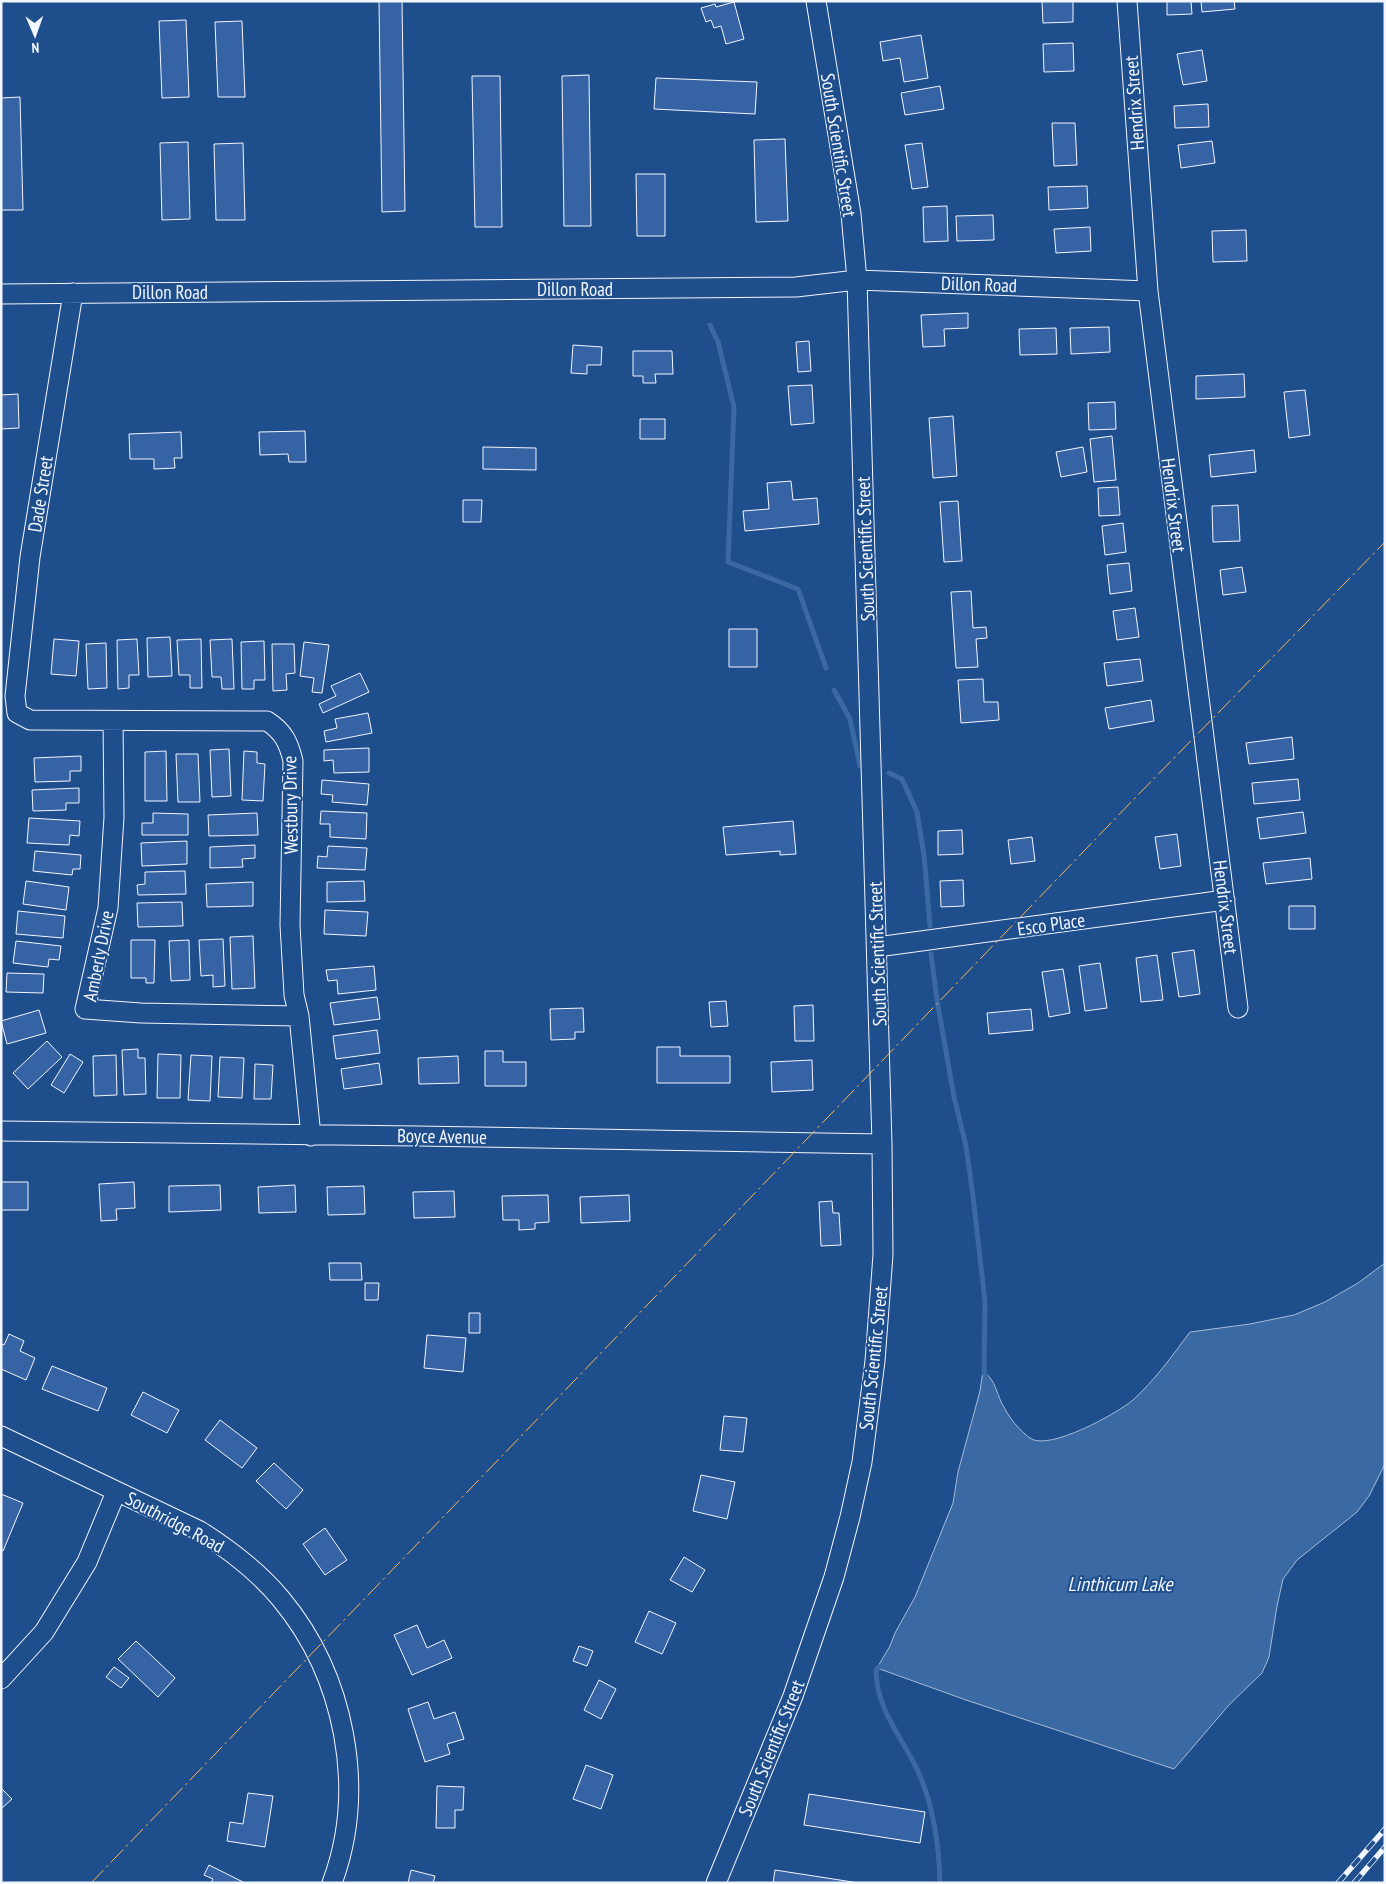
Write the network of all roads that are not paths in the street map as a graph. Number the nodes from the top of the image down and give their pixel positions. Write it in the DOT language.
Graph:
graph roads {
  1 [pos="816,1"];
  2 [pos="1127,1"];
  3 [pos="857,280"];
  4 [pos="1148,291"];
  5 [pos="73,293"];
  6 [pos="1,294"];
  7 [pos="16,696"];
  8 [pos="113,721"];
  9 [pos="1225,900"];
  10 [pos="877,947"];
  11 [pos="1238,1008"];
  12 [pos="299,1016"];
  13 [pos="1,1131"];
  14 [pos="311,1136"];
  15 [pos="882,1144"];
  16 [pos="1,1436"];
  17 [pos="116,1492"];
  18 [pos="1,1679"];
  19 [pos="332,1883"];
  20 [pos="716,1883"];
  1 -- 3 [label="street, South Scientific Street"];
  2 -- 4 [label="street, Hendrix Street"];
  3 -- 4 [label="street, Dillon Road"];
  3 -- 5 [label="street, Dillon Road"];
  3 -- 10 [label="street, South Scientific Street"];
  4 -- 9 [label="street, Hendrix Street"];
  5 -- 6 [label="street, Dillon Road"];
  5 -- 7 [label="street, Dade Street"];
  7 -- 8 [label="street, Westbury Drive"];
  8 -- 12 [label="street, Westbury Drive"];
  8 -- 12 [label="street, Amberly Drive"];
  9 -- 10 [label="street, Esco Place"];
  9 -- 11 [label="street, Hendrix Street"];
  10 -- 15 [label="street, South Scientific Street"];
  12 -- 14 [label="street, Westbury Drive"];
  13 -- 14 [label="street, Boyce Avenue"];
  14 -- 15 [label="street, Boyce Avenue"];
  15 -- 20 [label="street, South Scientific Street"];
  16 -- 17 [label="street, Southridge Road"];
  17 -- 18 [label="street"];
  17 -- 19 [label="street, Southridge Road"];
}
